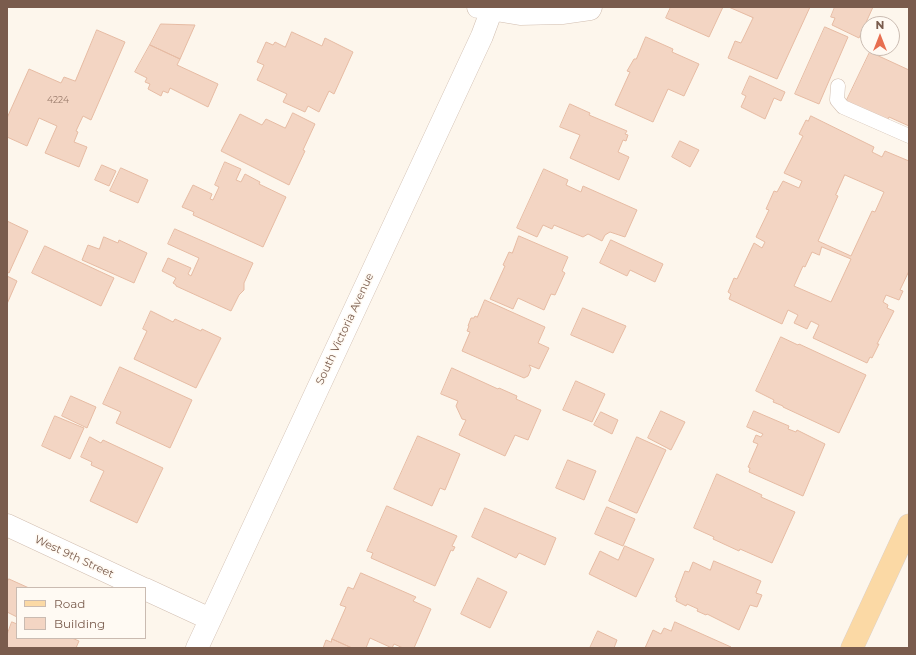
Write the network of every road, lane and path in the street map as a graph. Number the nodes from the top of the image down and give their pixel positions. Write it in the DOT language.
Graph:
graph roads {
  1 [pos="591,7"];
  2 [pos="485,8"];
  3 [pos="838,86"];
  4 [pos="909,136"];
  5 [pos="7,525"];
  6 [pos="909,525"];
  7 [pos="140,587"];
  8 [pos="146,590"];
  9 [pos="210,619"];
  10 [pos="197,648"];
  11 [pos="852,648"];
  1 -- 2 [label="street"];
  2 -- 9 [label="street, South Victoria Avenue"];
  3 -- 4 [label="lane"];
  5 -- 7 [label="street, West 9th Street"];
  6 -- 11 [label="main road"];
  8 -- 9 [label="street"];
  9 -- 10 [label="street, South Victoria Avenue"];
}
